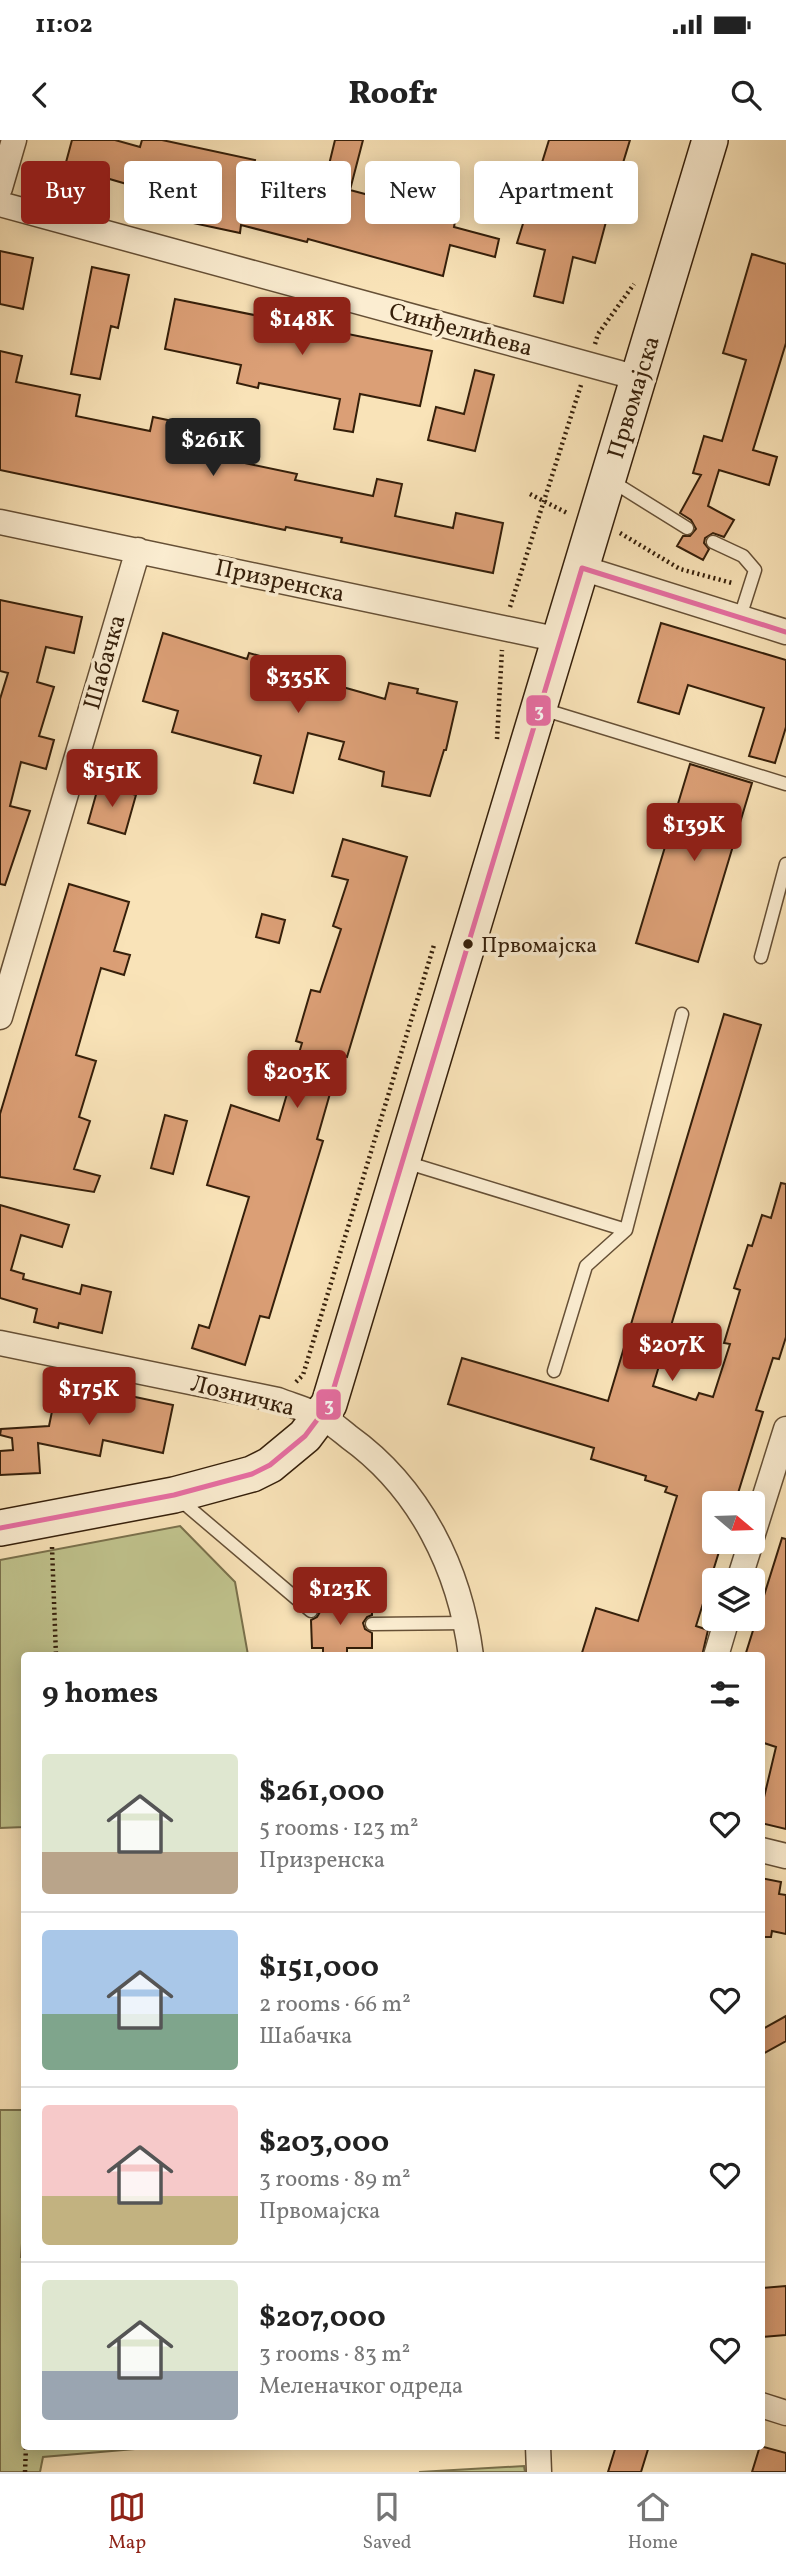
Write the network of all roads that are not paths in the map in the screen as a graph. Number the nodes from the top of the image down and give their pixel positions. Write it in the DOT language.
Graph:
graph roads {
  1 [pos="14,140"];
  2 [pos="710,140"];
  3 [pos="0,188"];
  4 [pos="0,204"];
  5 [pos="638,378"];
  6 [pos="608,479"];
  7 [pos="0,522"];
  8 [pos="687,528"];
  9 [pos="713,542"];
  10 [pos="138,550"];
  11 [pos="582,568"];
  12 [pos="740,617"];
  13 [pos="786,632"];
  14 [pos="560,640"];
  15 [pos="539,708"];
  16 [pos="786,784"];
  17 [pos="786,864"];
  18 [pos="761,957"];
  19 [pos="1,1007"];
  20 [pos="682,1014"];
  21 [pos="404,1162"];
  22 [pos="626,1230"];
  23 [pos="0,1343"];
  24 [pos="554,1371"];
  25 [pos="321,1416"];
  26 [pos="786,1429"];
  27 [pos="174,1495"];
  28 [pos="765,1495"];
  29 [pos="0,1528"];
  30 [pos="311,1611"];
  31 [pos="467,1623"];
  32 [pos="372,1624"];
  33 [pos="723,1631"];
  34 [pos="471,1652"];
  35 [pos="717,1652"];
  36 [pos="765,1851"];
  37 [pos="786,1856"];
  38 [pos="765,2406"];
  39 [pos="786,2413"];
  40 [pos="538,2450"];
  41 [pos="539,2472"];
  1 -- 3 [label="street"];
  2 -- 5 [label="street, Првомајска"];
  4 -- 5 [label="street, Синђелићева"];
  5 -- 6 [label="street, Првомајска"];
  6 -- 8 [label="lane"];
  6 -- 11 [label="street, Првомајска"];
  7 -- 10 [label="street, Призренска"];
  9 -- 12 [label="lane"];
  10 -- 14 [label="street, Призренска"];
  10 -- 19 [label="street, Шабачка"];
  11 -- 12 [label="street"];
  11 -- 14 [label="street, Првомајска"];
  12 -- 13 [label="street"];
  14 -- 15 [label="street, Првомајска"];
  15 -- 16 [label="lane"];
  15 -- 21 [label="street, Првомајска"];
  17 -- 18 [label="lane"];
  20 -- 22 [label="lane"];
  21 -- 22 [label="lane"];
  21 -- 25 [label="street, Првомајска"];
  22 -- 24 [label="lane"];
  23 -- 25 [label="street, Лозничка"];
  25 -- 27 [label="street, Првомајска"];
  25 -- 31 [label="street"];
  26 -- 28 [label="street"];
  27 -- 29 [label="street, Првомајска"];
  27 -- 30 [label="lane"];
  31 -- 32 [label="lane"];
  31 -- 34 [label="street"];
  33 -- 35 [label="street"];
  36 -- 37 [label="street"];
  38 -- 39 [label="street"];
  40 -- 41 [label="street"];
}
